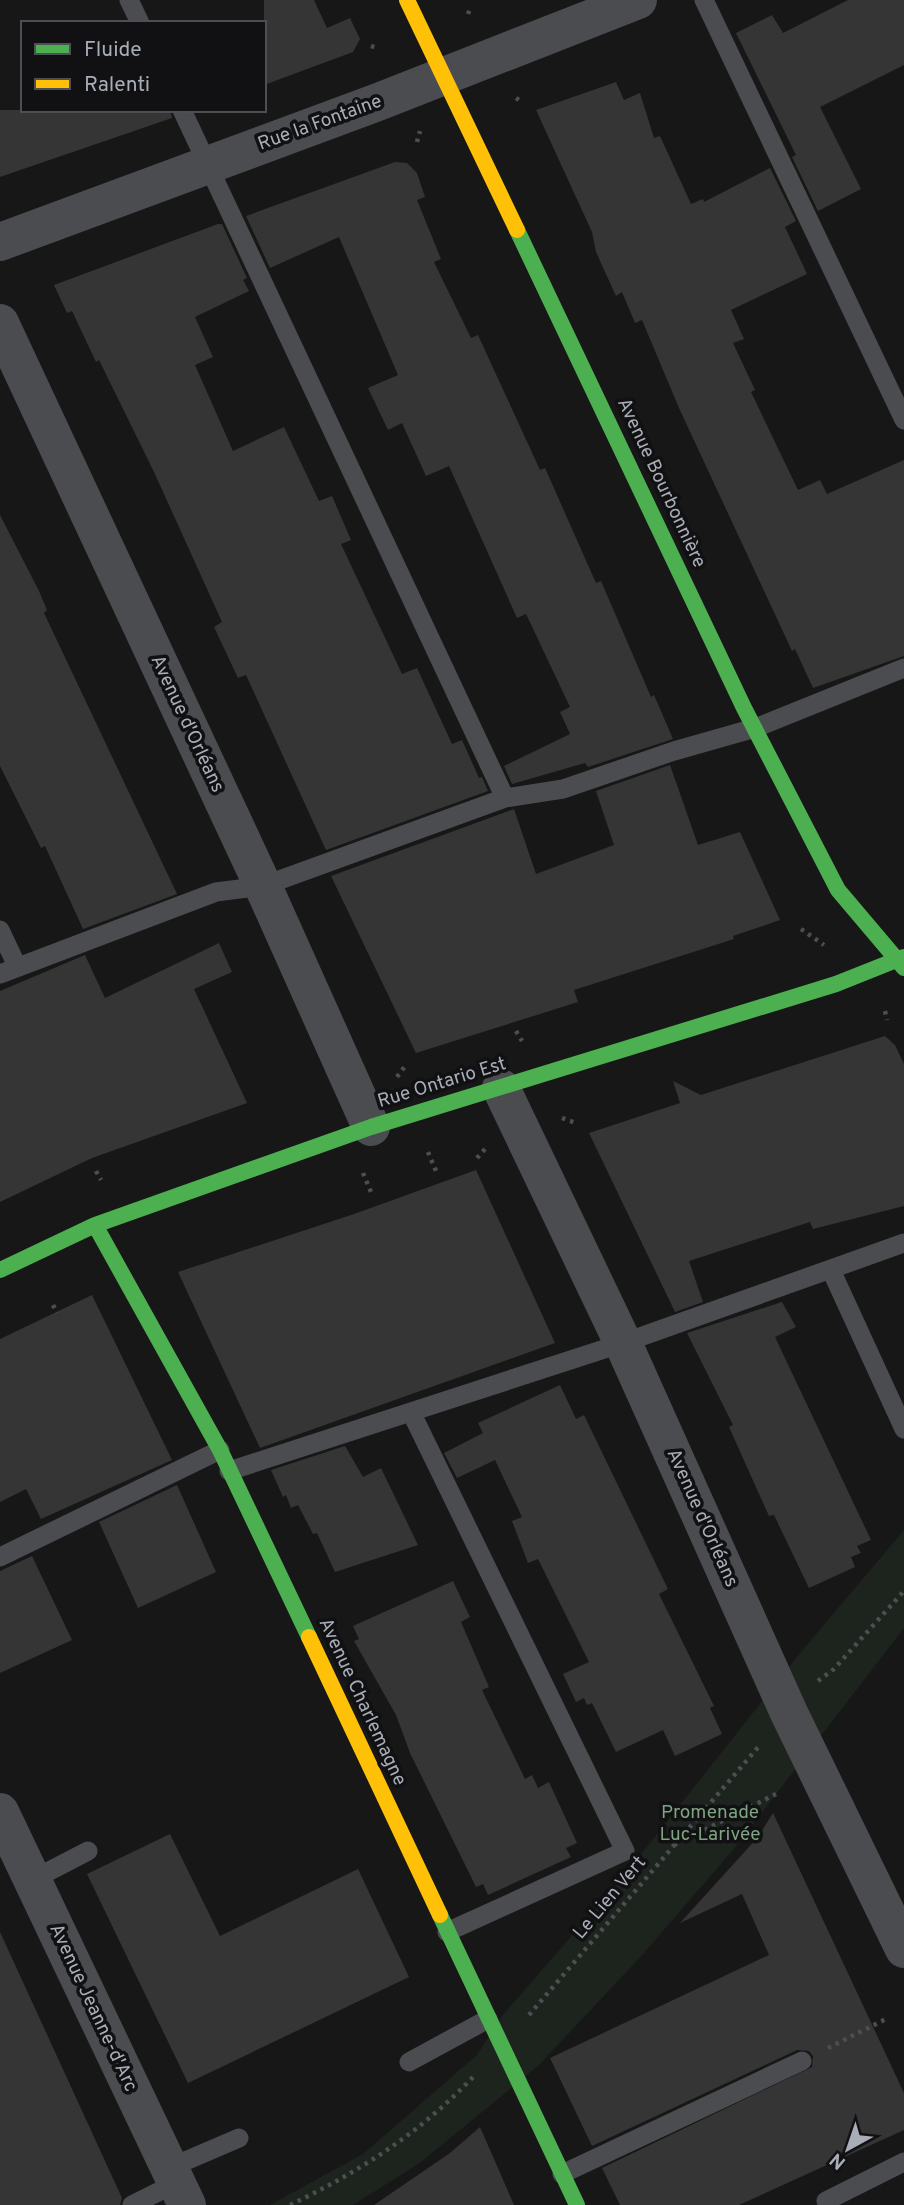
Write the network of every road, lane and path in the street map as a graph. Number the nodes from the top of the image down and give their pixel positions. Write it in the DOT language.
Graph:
graph roads {
  1 [pos="129,0"];
  2 [pos="407,0"];
  3 [pos="638,0"];
  4 [pos="704,0"];
  5 [pos="471,6"];
  6 [pos="468,14"];
  7 [pos="139,21"];
  8 [pos="371,46"];
  9 [pos="379,49"];
  10 [pos="443,76"];
  11 [pos="516,99"];
  12 [pos="522,102"];
  13 [pos="183,112"];
  14 [pos="420,131"];
  15 [pos="417,142"];
  16 [pos="208,164"];
  17 [pos="0,242"];
  18 [pos="0,323"];
  19 [pos="904,420"];
  20 [pos="904,668"];
  21 [pos="755,728"];
  22 [pos="505,798"];
  23 [pos="263,886"];
  24 [pos="800,929"];
  25 [pos="0,930"];
  26 [pos="824,945"];
  27 [pos="902,961"];
  28 [pos="9,970"];
  29 [pos="885,1011"];
  30 [pos="887,1020"];
  31 [pos="406,1065"];
  32 [pos="397,1078"];
  33 [pos="501,1088"];
  34 [pos="562,1118"];
  35 [pos="576,1124"];
  36 [pos="371,1127"];
  37 [pos="428,1152"];
  38 [pos="436,1171"];
  39 [pos="363,1173"];
  40 [pos="371,1192"];
  41 [pos="95,1225"];
  42 [pos="904,1243"];
  43 [pos="0,1270"];
  44 [pos="831,1270"];
  45 [pos="53,1305"];
  46 [pos="57,1313"];
  47 [pos="624,1343"];
  48 [pos="411,1412"];
  49 [pos="904,1429"];
  50 [pos="220,1450"];
  51 [pos="229,1472"];
  52 [pos="0,1557"];
  53 [pos="904,1591"];
  54 [pos="812,1686"];
  55 [pos="766,1738"];
  56 [pos="780,1792"];
  57 [pos="0,1812"];
  58 [pos="672,1846"];
  59 [pos="88,1851"];
  60 [pos="32,1880"];
  61 [pos="447,1932"];
  62 [pos="904,1949"];
  63 [pos="488,2019"];
  64 [pos="886,2020"];
  65 [pos="522,2023"];
  66 [pos="802,2061"];
  67 [pos="409,2062"];
  68 [pos="480,2070"];
  69 [pos="239,2138"];
  70 [pos="904,2162"];
  71 [pos="562,2174"];
  72 [pos="177,2185"];
  73 [pos="132,2205"];
  74 [pos="290,2205"];
  75 [pos="577,2205"];
  76 [pos="828,2205"];
  1 -- 7 [label="lane"];
  2 -- 10 [label="street, Avenue Bourbonnière"];
  3 -- 10 [label="street, Rue la Fontaine"];
  4 -- 19 [label="lane"];
  5 -- 6 [label="path"];
  8 -- 9 [label="path"];
  10 -- 16 [label="street, Rue la Fontaine"];
  10 -- 21 [label="street, Avenue Bourbonnière"];
  11 -- 12 [label="path"];
  13 -- 16 [label="lane"];
  14 -- 15 [label="path"];
  16 -- 17 [label="street, Rue la Fontaine"];
  16 -- 22 [label="lane"];
  18 -- 23 [label="street, Avenue d'Orléans"];
  20 -- 21 [label="lane"];
  21 -- 22 [label="lane"];
  21 -- 27 [label="street, Avenue Bourbonnière"];
  22 -- 23 [label="lane"];
  23 -- 28 [label="lane"];
  23 -- 36 [label="street, Avenue d'Orléans"];
  24 -- 26 [label="path"];
  25 -- 28 [label="lane"];
  27 -- 33 [label="street, Rue Ontario Est"];
  29 -- 30 [label="path"];
  31 -- 32 [label="path"];
  33 -- 36 [label="street, Rue Ontario Est"];
  33 -- 47 [label="street, Avenue d'Orléans"];
  34 -- 35 [label="path"];
  36 -- 41 [label="street, Rue Ontario Est"];
  37 -- 38 [label="path"];
  39 -- 40 [label="path"];
  41 -- 43 [label="street, Rue Ontario Est"];
  41 -- 50 [label="street, Avenue Charlemagne"];
  42 -- 44 [label="lane"];
  44 -- 47 [label="lane"];
  44 -- 49 [label="lane"];
  45 -- 46 [label="path"];
  47 -- 48 [label="lane"];
  47 -- 62 [label="street, Avenue d'Orléans"];
  48 -- 51 [label="lane"];
  48 -- 61 [label="lane"];
  50 -- 51 [label="street, Avenue Charlemagne"];
  50 -- 52 [label="lane"];
  51 -- 61 [label="street, Avenue Charlemagne"];
  53 -- 54 [label="path"];
  55 -- 58 [label="path, Le Lien Vert"];
  56 -- 58 [label="path"];
  57 -- 60 [label="street, Avenue Jeanne-d'Arc"];
  58 -- 65 [label="path, Le Lien Vert"];
  59 -- 60 [label="lane"];
  60 -- 72 [label="street, Avenue Jeanne-d'Arc"];
  61 -- 63 [label="street, Avenue Charlemagne"];
  63 -- 67 [label="lane"];
  63 -- 71 [label="street, Avenue Charlemagne"];
  64 -- 66 [label="path"];
  66 -- 71 [label="lane"];
  68 -- 74 [label="path"];
  69 -- 72 [label="lane"];
  70 -- 76 [label="lane"];
  71 -- 75 [label="street, Avenue Charlemagne"];
  72 -- 73 [label="lane"];
}
